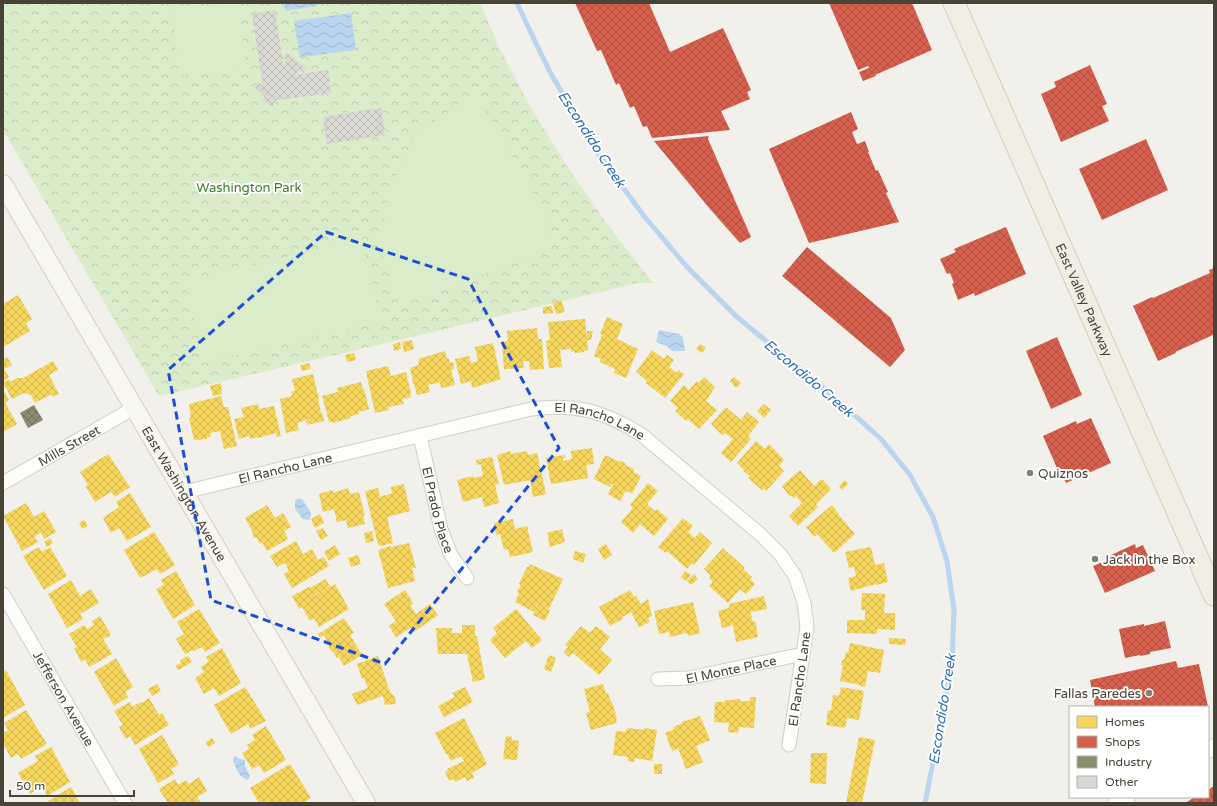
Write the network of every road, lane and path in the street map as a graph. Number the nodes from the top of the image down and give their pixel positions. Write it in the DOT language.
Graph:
graph roads {
  1 [pos="954,3"];
  2 [pos="3,184"];
  3 [pos="134,408"];
  4 [pos="420,436"];
  5 [pos="3,483"];
  6 [pos="184,492"];
  7 [pos="467,578"];
  8 [pos="3,594"];
  9 [pos="1214,595"];
  10 [pos="803,654"];
  11 [pos="658,679"];
  12 [pos="789,745"];
  13 [pos="1125,798"];
  14 [pos="125,803"];
  15 [pos="366,803"];
  16 [pos="1116,803"];
  1 -- 9 [label="main road, East Valley Parkway"];
  2 -- 3 [label="main road, East Washington Avenue"];
  3 -- 5 [label="street, Mills Street"];
  3 -- 6 [label="main road, East Washington Avenue"];
  4 -- 6 [label="street, El Rancho Lane"];
  4 -- 7 [label="street, El Prado Place"];
  4 -- 10 [label="street, El Rancho Lane"];
  6 -- 15 [label="main road, East Washington Avenue"];
  8 -- 14 [label="street, Jefferson Avenue"];
  10 -- 11 [label="street, El Monte Place"];
  10 -- 12 [label="street, El Rancho Lane"];
  13 -- 16 [label="street"];
}
